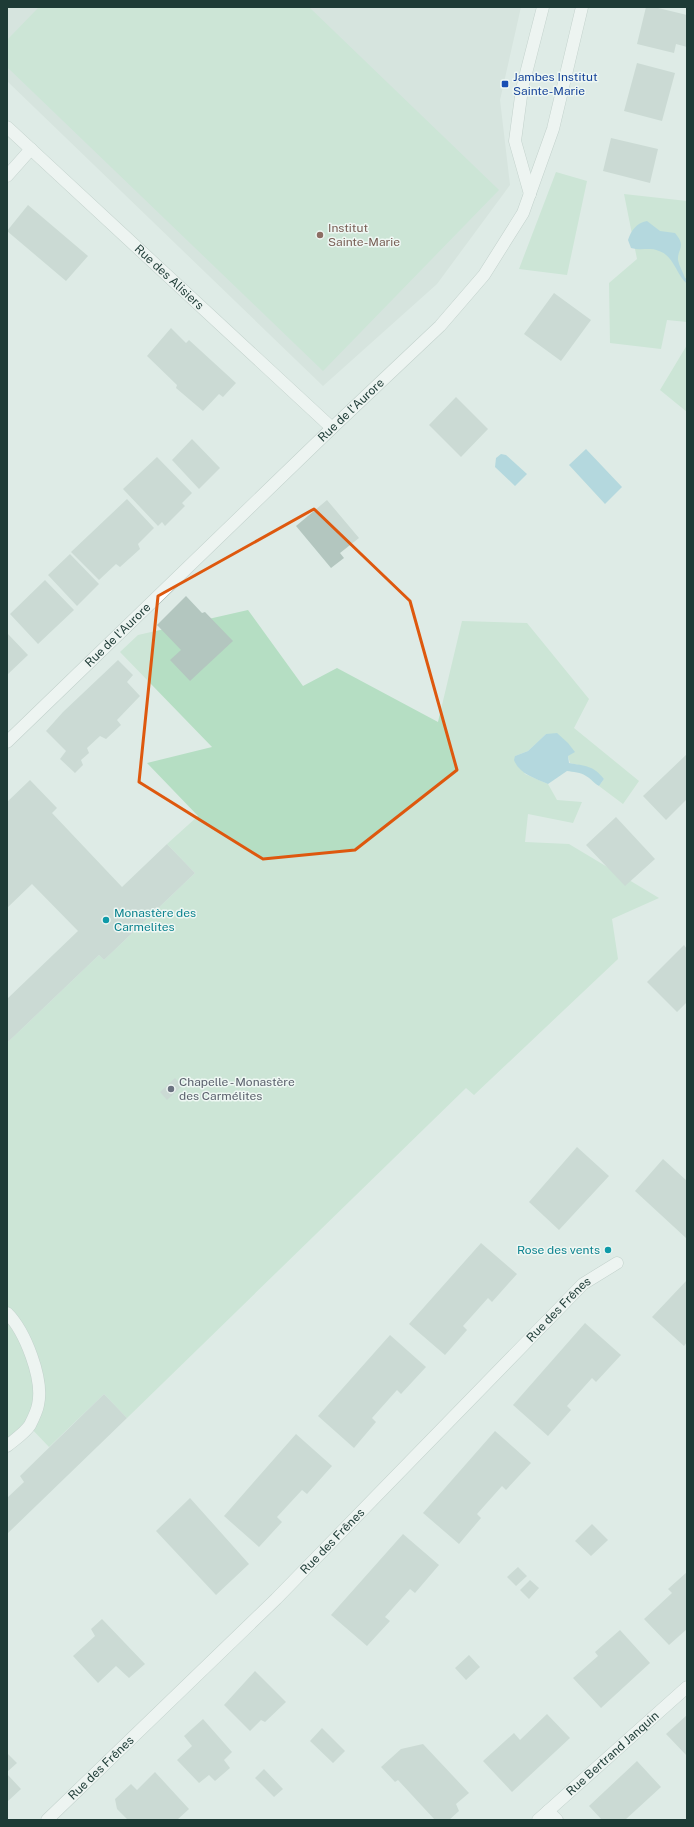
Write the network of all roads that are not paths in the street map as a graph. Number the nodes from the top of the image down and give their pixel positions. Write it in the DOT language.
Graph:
graph roads {
  1 [pos="543,7"];
  2 [pos="582,7"];
  3 [pos="7,127"];
  4 [pos="31,149"];
  5 [pos="7,176"];
  6 [pos="530,194"];
  7 [pos="332,428"];
  8 [pos="7,742"];
  9 [pos="618,1263"];
  10 [pos="7,1313"];
  11 [pos="7,1446"];
  12 [pos="687,1687"];
  13 [pos="548,1810"];
  14 [pos="46,1820"];
  15 [pos="538,1820"];
  16 [pos="557,1820"];
  1 -- 6 [label="street"];
  2 -- 6 [label="street, Rue de l'Aurore"];
  3 -- 4 [label="street, Rue des Alisiers"];
  4 -- 5 [label="street"];
  4 -- 7 [label="street, Rue des Alisiers"];
  6 -- 7 [label="street, Rue de l'Aurore"];
  7 -- 8 [label="street, Rue de l'Aurore"];
  9 -- 14 [label="street, Rue des Frênes"];
  10 -- 11 [label="street"];
  12 -- 13 [label="street, Rue Bertrand Janquin"];
  13 -- 15 [label="street, Rue Bertrand Janquin"];
  13 -- 16 [label="street"];
}
